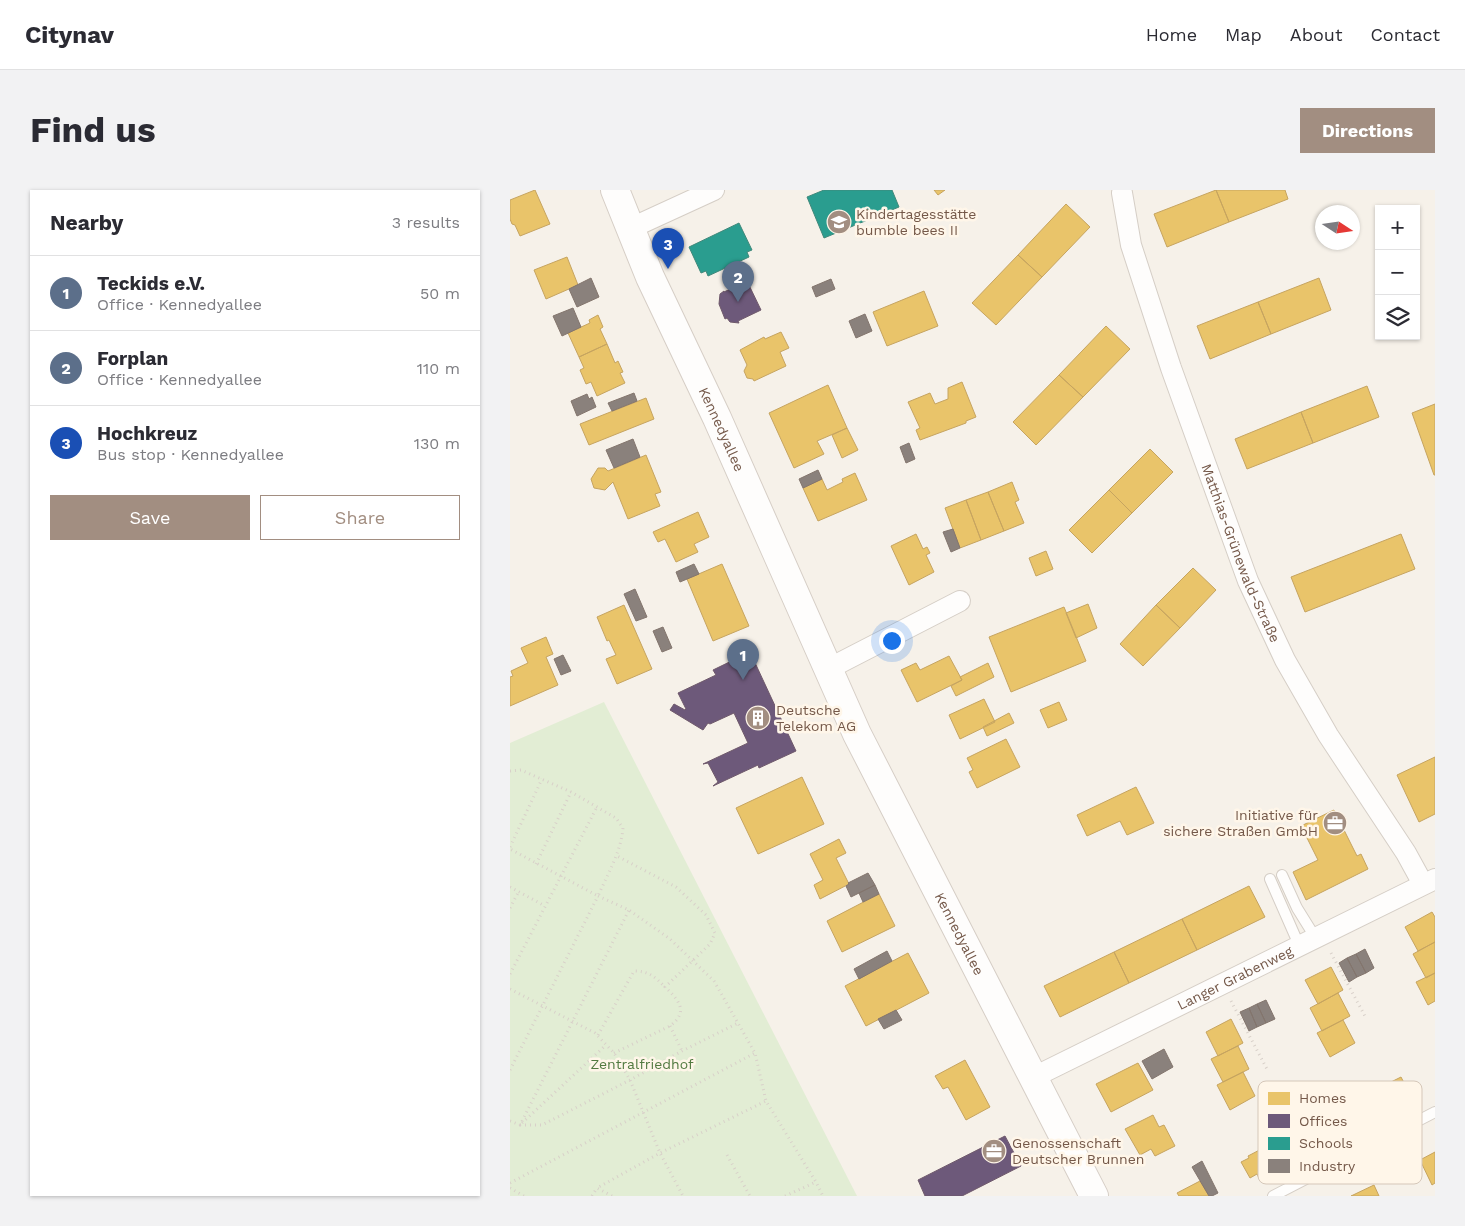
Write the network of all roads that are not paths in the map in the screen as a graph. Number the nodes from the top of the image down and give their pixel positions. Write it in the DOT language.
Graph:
graph roads {
  1 [pos="615,190"];
  2 [pos="714,190"];
  3 [pos="1122,193"];
  4 [pos="629,229"];
  5 [pos="960,601"];
  6 [pos="828,669"];
  7 [pos="1282,875"];
  8 [pos="1270,880"];
  9 [pos="1429,882"];
  10 [pos="1312,939"];
  11 [pos="1034,1077"];
  12 [pos="1435,1112"];
  13 [pos="1422,1119"];
  14 [pos="1296,1184"];
  15 [pos="1094,1196"];
  16 [pos="1273,1196"];
  1 -- 4 [label="street, Kennedyallee"];
  2 -- 4 [label="street"];
  3 -- 9 [label="street, Matthias-Grünewald-Straße"];
  4 -- 6 [label="street, Kennedyallee"];
  5 -- 6 [label="street"];
  6 -- 11 [label="street, Kennedyallee"];
  7 -- 10 [label="lane"];
  8 -- 10 [label="lane"];
  9 -- 10 [label="street, Langer Grabenweg"];
  10 -- 11 [label="street, Langer Grabenweg"];
  11 -- 15 [label="street, Kennedyallee"];
  12 -- 13 [label="lane"];
  14 -- 16 [label="lane"];
}
